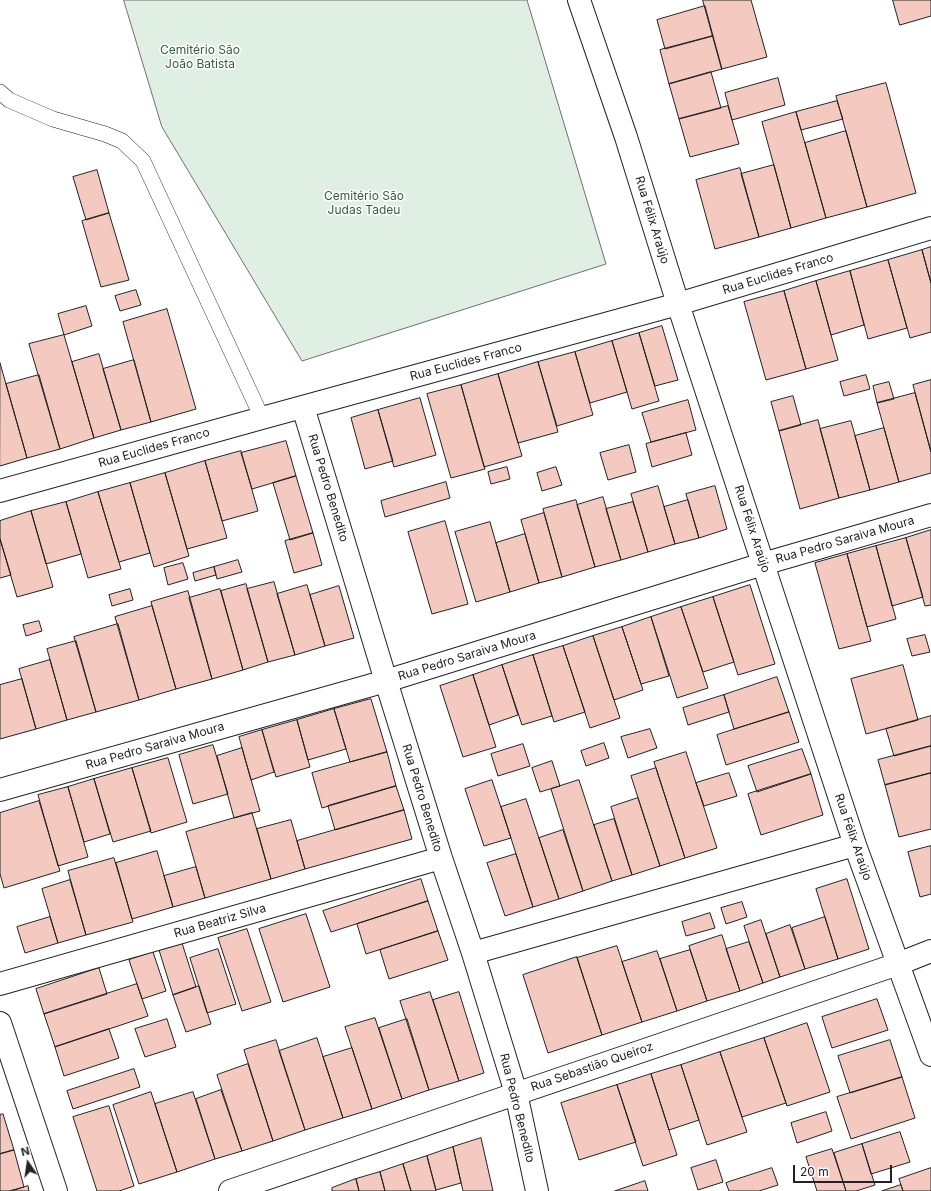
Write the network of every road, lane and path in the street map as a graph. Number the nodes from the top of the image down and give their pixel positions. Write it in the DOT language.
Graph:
graph roads {
  1 [pos="579,0"];
  2 [pos="0,92"];
  3 [pos="931,228"];
  4 [pos="678,304"];
  5 [pos="303,406"];
  6 [pos="262,418"];
  7 [pos="0,491"];
  8 [pos="931,515"];
  9 [pos="763,564"];
  10 [pos="386,681"];
  11 [pos="0,790"];
  12 [pos="855,844"];
  13 [pos="440,858"];
  14 [pos="931,951"];
  15 [pos="473,953"];
  16 [pos="898,964"];
  17 [pos="0,984"];
  18 [pos="2,1036"];
  19 [pos="931,1055"];
  20 [pos="516,1093"];
  21 [pos="56,1191"];
  22 [pos="230,1191"];
  23 [pos="537,1191"];
  1 -- 4 [label="street, Rua Félix Araújo"];
  2 -- 6 [label="lane"];
  3 -- 4 [label="street, Rua Euclides Franco"];
  4 -- 5 [label="street, Rua Euclides Franco"];
  4 -- 9 [label="street, Rua Félix Araújo"];
  5 -- 6 [label="street, Rua Euclides Franco"];
  5 -- 10 [label="street, Rua Pedro Benedito"];
  6 -- 7 [label="street, Rua Euclides Franco"];
  8 -- 9 [label="street, Rua Pedro Saraiva Moura"];
  9 -- 10 [label="street, Rua Pedro Saraiva Moura"];
  9 -- 12 [label="street, Rua Félix Araújo"];
  10 -- 11 [label="street, Rua Pedro Saraiva Moura"];
  10 -- 13 [label="street, Rua Pedro Benedito"];
  12 -- 15 [label="street"];
  12 -- 16 [label="street, Rua Félix Araújo"];
  13 -- 15 [label="street, Rua Pedro Benedito"];
  13 -- 17 [label="street, Rua Beatriz Silva"];
  14 -- 16 [label="street, Rua Sebastião Queiroz"];
  15 -- 20 [label="street, Rua Pedro Benedito"];
  16 -- 19 [label="street, Rua Félix Araújo"];
  16 -- 20 [label="street, Rua Sebastião Queiroz"];
  18 -- 21 [label="street"];
  20 -- 22 [label="street, Rua Sebastião Queiroz"];
  20 -- 23 [label="street, Rua Pedro Benedito"];
}
